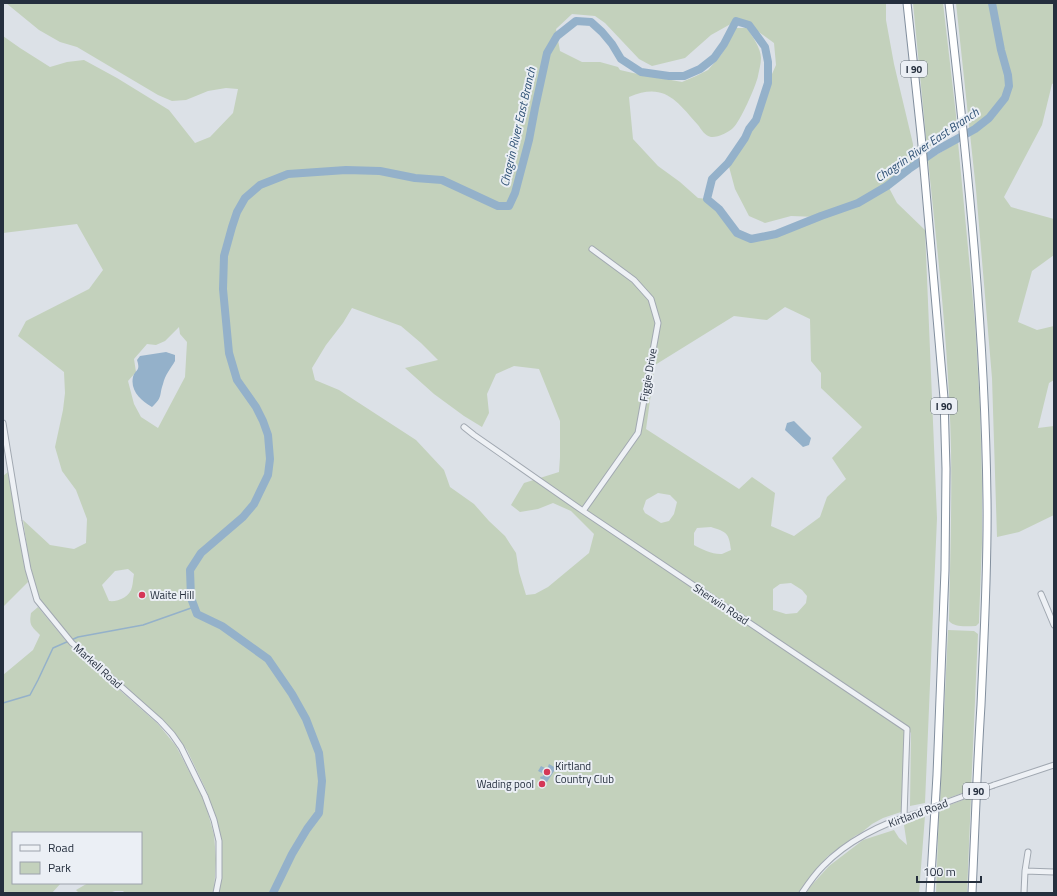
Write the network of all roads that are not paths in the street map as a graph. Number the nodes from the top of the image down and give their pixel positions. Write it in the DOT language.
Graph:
graph roads {
  1 [pos="907,3"];
  2 [pos="949,3"];
  3 [pos="592,249"];
  4 [pos="3,423"];
  5 [pos="464,427"];
  6 [pos="583,512"];
  7 [pos="1041,594"];
  8 [pos="1054,624"];
  9 [pos="1054,765"];
  10 [pos="904,817"];
  11 [pos="1028,852"];
  12 [pos="1025,871"];
  13 [pos="1054,872"];
  14 [pos="216,893"];
  15 [pos="802,893"];
  16 [pos="930,893"];
  17 [pos="972,893"];
  18 [pos="1024,893"];
  1 -- 16 [label="highway, I 90"];
  2 -- 17 [label="highway, I 90"];
  3 -- 6 [label="street, Figgie Drive"];
  4 -- 14 [label="street, Markell Road"];
  5 -- 6 [label="street, Sherwin Road"];
  6 -- 10 [label="street, Sherwin Road"];
  7 -- 8 [label="street"];
  9 -- 10 [label="street, Kirtland Road, bridge"];
  10 -- 15 [label="street, Kirtland Road"];
  11 -- 12 [label="street"];
  12 -- 13 [label="street"];
  12 -- 18 [label="street"];
}
